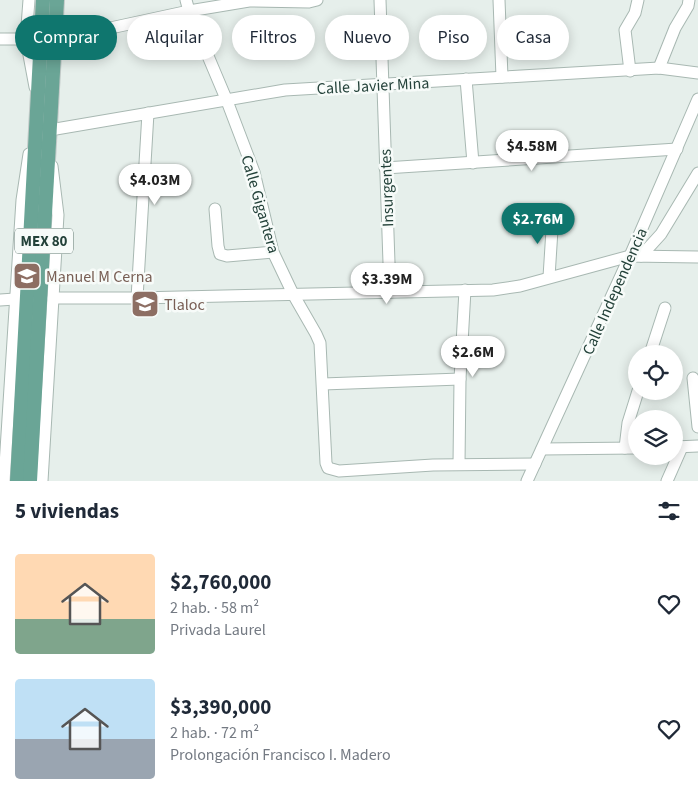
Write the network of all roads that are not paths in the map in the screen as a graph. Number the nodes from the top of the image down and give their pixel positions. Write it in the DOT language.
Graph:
graph roads {
  1 [pos="29,0"];
  2 [pos="43,0"];
  3 [pos="57,0"];
  4 [pos="317,0"];
  5 [pos="380,0"];
  6 [pos="500,0"];
  7 [pos="638,0"];
  8 [pos="689,0"];
  9 [pos="188,5"];
  10 [pos="28,15"];
  11 [pos="56,15"];
  12 [pos="117,24"];
  13 [pos="0,39"];
  14 [pos="15,39"];
  15 [pos="29,60"];
  16 [pos="54,60"];
  17 [pos="659,68"];
  18 [pos="630,71"];
  19 [pos="698,73"];
  20 [pos="502,77"];
  21 [pos="466,79"];
  22 [pos="382,84"];
  23 [pos="698,99"];
  24 [pos="227,101"];
  25 [pos="37,108"];
  26 [pos="148,113"];
  27 [pos="50,136"];
  28 [pos="677,149"];
  29 [pos="473,163"];
  30 [pos="385,168"];
  31 [pos="698,173"];
  32 [pos="215,209"];
  33 [pos="553,214"];
  34 [pos="273,252"];
  35 [pos="636,256"];
  36 [pos="698,257"];
  37 [pos="549,277"];
  38 [pos="465,290"];
  39 [pos="390,292"];
  40 [pos="293,294"];
  41 [pos="53,298"];
  42 [pos="137,298"];
  43 [pos="15,299"];
  44 [pos="0,300"];
  45 [pos="665,308"];
  46 [pos="653,345"];
  47 [pos="693,378"];
  48 [pos="460,379"];
  49 [pos="323,384"];
  50 [pos="698,427"];
  51 [pos="698,446"];
  52 [pos="683,447"];
  53 [pos="628,448"];
  54 [pos="542,449"];
  55 [pos="459,464"];
  56 [pos="534,464"];
  57 [pos="672,465"];
  58 [pos="4,481"];
  59 [pos="17,481"];
  60 [pos="30,481"];
  61 [pos="42,481"];
  62 [pos="527,481"];
  63 [pos="667,481"];
  1 -- 10 [label="street"];
  2 -- 25 [label="main road, MEX 80"];
  3 -- 11 [label="main road, MEX 80"];
  4 -- 9 [label="street"];
  5 -- 22 [label="street, Insurgentes"];
  6 -- 20 [label="street"];
  7 -- 18 [label="street"];
  8 -- 17 [label="street"];
  9 -- 12 [label="street"];
  9 -- 24 [label="street, Calle Gigantera"];
  13 -- 14 [label="street"];
  15 -- 25 [label="street"];
  16 -- 27 [label="main road, MEX 80"];
  17 -- 18 [label="street, Calle Javier Mina"];
  17 -- 19 [label="street, Calle Javier Mina"];
  18 -- 20 [label="street, Calle Javier Mina"];
  20 -- 21 [label="street, Calle Javier Mina"];
  21 -- 22 [label="street, Calle Javier Mina"];
  21 -- 29 [label="street"];
  22 -- 24 [label="street, Calle Javier Mina"];
  22 -- 30 [label="street, Insurgentes"];
  23 -- 28 [label="street, Calle Independencia"];
  24 -- 26 [label="street, Calle Javier Mina"];
  24 -- 34 [label="street, Calle Gigantera"];
  25 -- 43 [label="street"];
  25 -- 59 [label="main road, MEX 80"];
  26 -- 27 [label="street, Calle Javier Mina"];
  26 -- 42 [label="street"];
  27 -- 41 [label="street"];
  27 -- 60 [label="main road, MEX 80"];
  28 -- 29 [label="street"];
  28 -- 35 [label="street, Calle Independencia"];
  29 -- 30 [label="street"];
  30 -- 39 [label="street, Insurgentes"];
  31 -- 35 [label="street"];
  32 -- 34 [label="street"];
  33 -- 37 [label="street"];
  34 -- 40 [label="street, Calle Gigantera"];
  35 -- 36 [label="street"];
  35 -- 37 [label="street"];
  35 -- 54 [label="street, Calle Independencia"];
  37 -- 38 [label="street"];
  38 -- 39 [label="street"];
  38 -- 48 [label="street"];
  39 -- 40 [label="street"];
  40 -- 42 [label="street"];
  40 -- 49 [label="street, Calle Gigantera"];
  41 -- 42 [label="street"];
  41 -- 61 [label="street"];
  43 -- 44 [label="street"];
  43 -- 58 [label="street"];
  45 -- 46 [label="street"];
  47 -- 50 [label="street"];
  48 -- 49 [label="street"];
  48 -- 55 [label="street"];
  49 -- 55 [label="street, Calle Gigantera"];
  51 -- 52 [label="street"];
  53 -- 54 [label="street"];
  54 -- 56 [label="street, Calle Independencia"];
  55 -- 56 [label="street"];
  56 -- 62 [label="street, Calle Independencia"];
  57 -- 63 [label="street"];
}
